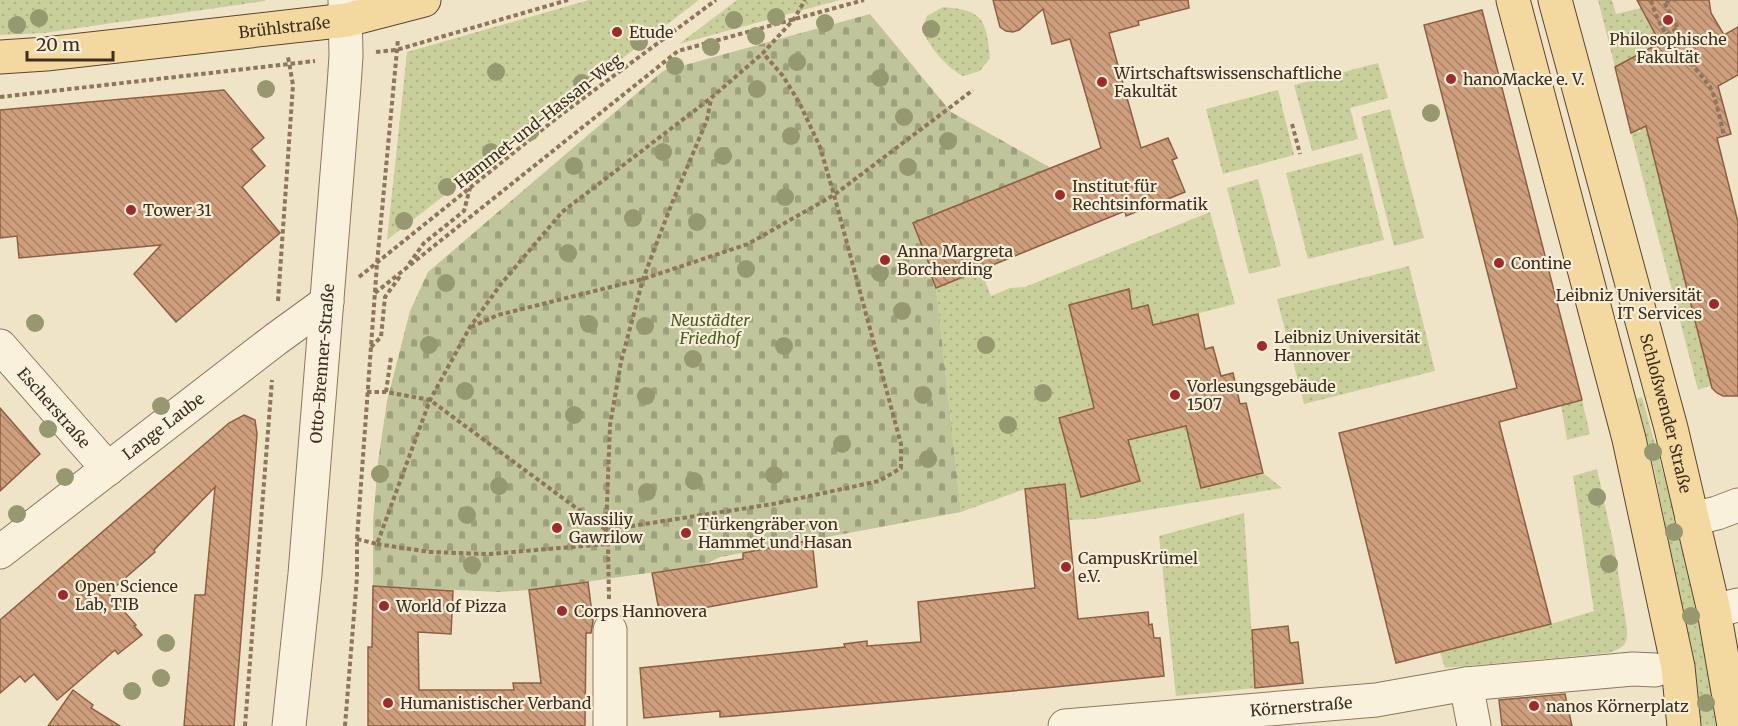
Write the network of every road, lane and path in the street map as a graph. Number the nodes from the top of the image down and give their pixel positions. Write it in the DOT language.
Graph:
graph roads {
  1 [pos="716,0"];
  2 [pos="805,0"];
  3 [pos="864,0"];
  4 [pos="1513,0"];
  5 [pos="1556,0"];
  6 [pos="1651,0"];
  7 [pos="1674,0"];
  8 [pos="413,3"];
  9 [pos="346,10"];
  10 [pos="794,19"];
  11 [pos="1666,34"];
  12 [pos="763,53"];
  13 [pos="0,57"];
  14 [pos="288,65"];
  15 [pos="973,90"];
  16 [pos="711,98"];
  17 [pos="1292,124"];
  18 [pos="1724,136"];
  19 [pos="1300,154"];
  20 [pos="470,188"];
  21 [pos="834,195"];
  22 [pos="377,264"];
  23 [pos="405,269"];
  24 [pos="643,279"];
  25 [pos="375,294"];
  26 [pos="327,302"];
  27 [pos="470,327"];
  28 [pos="276,339"];
  29 [pos="0,346"];
  30 [pos="370,348"];
  31 [pos="391,357"];
  32 [pos="367,392"];
  33 [pos="386,392"];
  34 [pos="430,400"];
  35 [pos="108,469"];
  36 [pos="1738,505"];
  37 [pos="1692,519"];
  38 [pos="606,530"];
  39 [pos="357,539"];
  40 [pos="377,544"];
  41 [pos="608,544"];
  42 [pos="0,552"];
  43 [pos="1726,608"];
  44 [pos="610,630"];
  45 [pos="1644,670"];
  46 [pos="1466,684"];
  47 [pos="245,726"];
  48 [pos="289,726"];
  49 [pos="345,726"];
  50 [pos="610,726"];
  51 [pos="1065,726"];
  52 [pos="1474,726"];
  53 [pos="1684,726"];
  54 [pos="1734,726"];
  1 -- 20 [label="path, Hammet-und-Hassan-Weg"];
  2 -- 10 [label="path"];
  3 -- 10 [label="path"];
  4 -- 53 [label="main road"];
  5 -- 37 [label="main road, Schloßwender Straße"];
  6 -- 11 [label="path"];
  7 -- 11 [label="path"];
  8 -- 9 [label="main road, Brühlstraße"];
  8 -- 22 [label="path"];
  9 -- 13 [label="main road, Brühlstraße"];
  9 -- 26 [label="street, Otto-Brenner-Straße"];
  10 -- 12 [label="path"];
  10 -- 23 [label="path"];
  11 -- 18 [label="path"];
  12 -- 16 [label="path"];
  12 -- 21 [label="path"];
  14 -- 28 [label="path"];
  15 -- 21 [label="path"];
  16 -- 24 [label="path"];
  16 -- 27 [label="path"];
  17 -- 19 [label="path"];
  20 -- 22 [label="path, Hammet-und-Hassan-Weg"];
  20 -- 23 [label="path"];
  21 -- 24 [label="path"];
  21 -- 38 [label="path"];
  22 -- 25 [label="path"];
  23 -- 25 [label="path"];
  23 -- 30 [label="path"];
  24 -- 27 [label="path"];
  24 -- 38 [label="path"];
  25 -- 30 [label="path"];
  26 -- 28 [label="street, Lange Laube"];
  26 -- 48 [label="street, Otto-Brenner-Straße"];
  27 -- 34 [label="path"];
  28 -- 35 [label="street, Lange Laube"];
  28 -- 47 [label="path"];
  29 -- 35 [label="street, Escherstraße"];
  30 -- 32 [label="path"];
  31 -- 33 [label="path"];
  32 -- 33 [label="path"];
  32 -- 39 [label="path"];
  33 -- 34 [label="path"];
  34 -- 38 [label="path"];
  34 -- 40 [label="path"];
  35 -- 42 [label="street, Lange Laube"];
  36 -- 37 [label="street"];
  37 -- 43 [label="main road, Schloßwender Straße"];
  38 -- 41 [label="path"];
  39 -- 40 [label="path"];
  39 -- 49 [label="path"];
  40 -- 41 [label="path"];
  41 -- 44 [label="path"];
  43 -- 54 [label="main road, Schloßwender Straße"];
  44 -- 50 [label="street"];
  45 -- 46 [label="street, Körnerstraße"];
  46 -- 51 [label="street, Körnerstraße"];
  46 -- 52 [label="street"];
}
